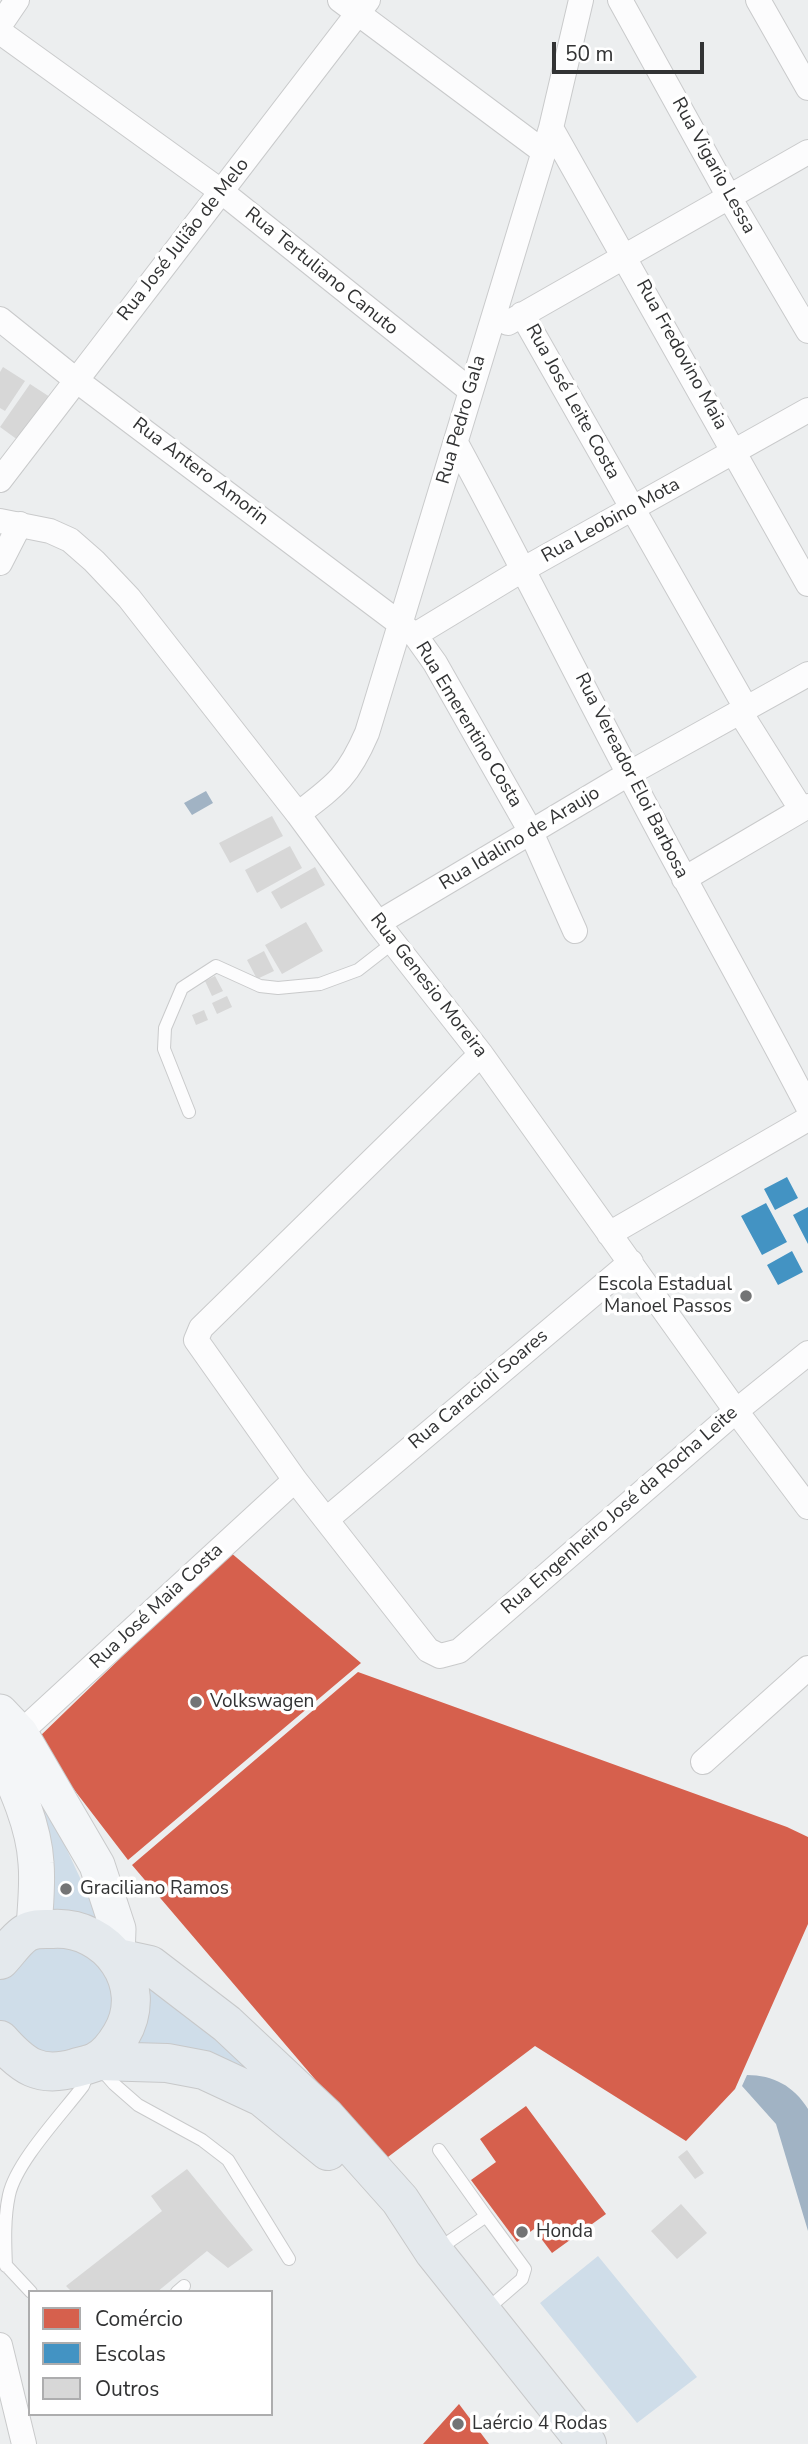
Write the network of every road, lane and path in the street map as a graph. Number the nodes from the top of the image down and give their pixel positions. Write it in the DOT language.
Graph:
graph roads {
  1 [pos="17,0"];
  2 [pos="581,0"];
  3 [pos="620,0"];
  4 [pos="758,0"];
  5 [pos="355,5"];
  6 [pos="0,25"];
  7 [pos="0,32"];
  8 [pos="808,88"];
  9 [pos="548,140"];
  10 [pos="808,152"];
  11 [pos="222,192"];
  12 [pos="729,197"];
  13 [pos="625,255"];
  14 [pos="522,314"];
  15 [pos="0,319"];
  16 [pos="808,331"];
  17 [pos="486,336"];
  18 [pos="76,380"];
  19 [pos="471,391"];
  20 [pos="808,410"];
  21 [pos="456,443"];
  22 [pos="734,451"];
  23 [pos="0,480"];
  24 [pos="632,510"];
  25 [pos="10,522"];
  26 [pos="0,562"];
  27 [pos="524,569"];
  28 [pos="808,584"];
  29 [pos="408,629"];
  30 [pos="808,674"];
  31 [pos="743,710"];
  32 [pos="630,773"];
  33 [pos="805,807"];
  34 [pos="298,814"];
  35 [pos="531,832"];
  36 [pos="684,879"];
  37 [pos="378,923"];
  38 [pos="575,931"];
  39 [pos="394,942"];
  40 [pos="481,1054"];
  41 [pos="808,1107"];
  42 [pos="189,1112"];
  43 [pos="808,1119"];
  44 [pos="609,1234"];
  45 [pos="631,1262"];
  46 [pos="808,1353"];
  47 [pos="736,1411"];
  48 [pos="295,1480"];
  49 [pos="808,1507"];
  50 [pos="327,1519"];
  51 [pos="808,1668"];
  52 [pos="7,1733"];
  53 [pos="703,1762"];
  54 [pos="15,1939"];
  55 [pos="117,1958"];
  56 [pos="0,2040"];
  57 [pos="95,2062"];
  58 [pos="439,2150"];
  59 [pos="486,2216"];
  60 [pos="431,2247"];
  61 [pos="289,2259"];
  62 [pos="3,2262"];
  63 [pos="29,2290"];
  64 [pos="483,2313"];
  65 [pos="0,2345"];
  66 [pos="23,2444"];
  67 [pos="587,2444"];
  1 -- 6 [label="street"];
  2 -- 9 [label="street, Rua Pedro Gala"];
  3 -- 12 [label="street, Rua Vigario Lessa"];
  4 -- 8 [label="street"];
  5 -- 9 [label="street"];
  5 -- 11 [label="street, Rua José Julião de Melo"];
  7 -- 11 [label="street, Rua Tertuliano Canuto"];
  9 -- 13 [label="street, Rua Fredovino Maia"];
  9 -- 17 [label="street, Rua Pedro Gala"];
  10 -- 12 [label="street"];
  11 -- 18 [label="street, Rua José Julião de Melo"];
  11 -- 19 [label="street, Rua Tertuliano Canuto"];
  12 -- 13 [label="street"];
  12 -- 16 [label="street, Rua Vigario Lessa"];
  13 -- 14 [label="street"];
  13 -- 22 [label="street, Rua Fredovino Maia"];
  14 -- 17 [label="street"];
  14 -- 24 [label="street, Rua José Leite Costa"];
  15 -- 18 [label="street, Rua Antero Amorin"];
  17 -- 19 [label="street, Rua Pedro Gala"];
  18 -- 23 [label="street, Rua José Julião de Melo"];
  18 -- 29 [label="street, Rua Antero Amorin"];
  19 -- 21 [label="street, Rua Pedro Gala"];
  20 -- 22 [label="street, Rua Leobino Mota"];
  21 -- 27 [label="street, Rua Vereador Eloi Barbosa"];
  21 -- 29 [label="street, Rua Pedro Gala"];
  22 -- 24 [label="street, Rua Leobino Mota"];
  22 -- 28 [label="street, Rua Fredovino Maia"];
  24 -- 27 [label="street, Rua Leobino Mota"];
  24 -- 31 [label="street, Rua José Leite Costa"];
  25 -- 26 [label="street"];
  25 -- 34 [label="street, Rua Genesio Moreira"];
  27 -- 29 [label="street, Rua Leobino Mota"];
  27 -- 32 [label="street, Rua Vereador Eloi Barbosa"];
  29 -- 34 [label="street, Rua Pedro Gala"];
  29 -- 35 [label="street, Rua Emerentino Costa"];
  30 -- 31 [label="street, Rua Idalino de Araujo"];
  31 -- 32 [label="street, Rua Idalino de Araujo"];
  31 -- 33 [label="street, Rua José Leite Costa"];
  32 -- 35 [label="street, Rua Idalino de Araujo"];
  32 -- 36 [label="street, Rua Vereador Eloi Barbosa"];
  33 -- 36 [label="street"];
  34 -- 37 [label="street, Rua Genesio Moreira"];
  35 -- 37 [label="street, Rua Idalino de Araujo"];
  35 -- 38 [label="street, Rua Emerentino Costa"];
  36 -- 41 [label="street, Rua Vereador Eloi Barbosa"];
  37 -- 39 [label="street, Rua Genesio Moreira"];
  39 -- 40 [label="street, Rua Genesio Moreira"];
  39 -- 42 [label="lane"];
  40 -- 44 [label="street, Rua Genesio Moreira"];
  40 -- 48 [label="street"];
  43 -- 44 [label="street"];
  44 -- 45 [label="street, Rua Genesio Moreira"];
  45 -- 47 [label="street, Rua Genesio Moreira"];
  45 -- 50 [label="street, Rua Caracioli Soares"];
  46 -- 47 [label="street, Rua Engenheiro José da Rocha Leite"];
  47 -- 49 [label="street, Rua Genesio Moreira"];
  47 -- 50 [label="street, Rua Engenheiro José da Rocha Leite"];
  48 -- 50 [label="street"];
  48 -- 52 [label="street, Rua José Maia Costa"];
  51 -- 53 [label="street"];
  52 -- 54 [label="main road"];
  52 -- 55 [label="main road"];
  54 -- 55 [label="highway"];
  55 -- 57 [label="highway"];
  55 -- 60 [label="highway"];
  56 -- 57 [label="highway"];
  57 -- 60 [label="highway"];
  57 -- 61 [label="lane"];
  57 -- 62 [label="lane"];
  58 -- 59 [label="lane"];
  59 -- 60 [label="lane"];
  59 -- 64 [label="lane"];
  60 -- 64 [label="highway"];
  62 -- 63 [label="lane"];
  64 -- 67 [label="highway"];
  65 -- 66 [label="street"];
}
